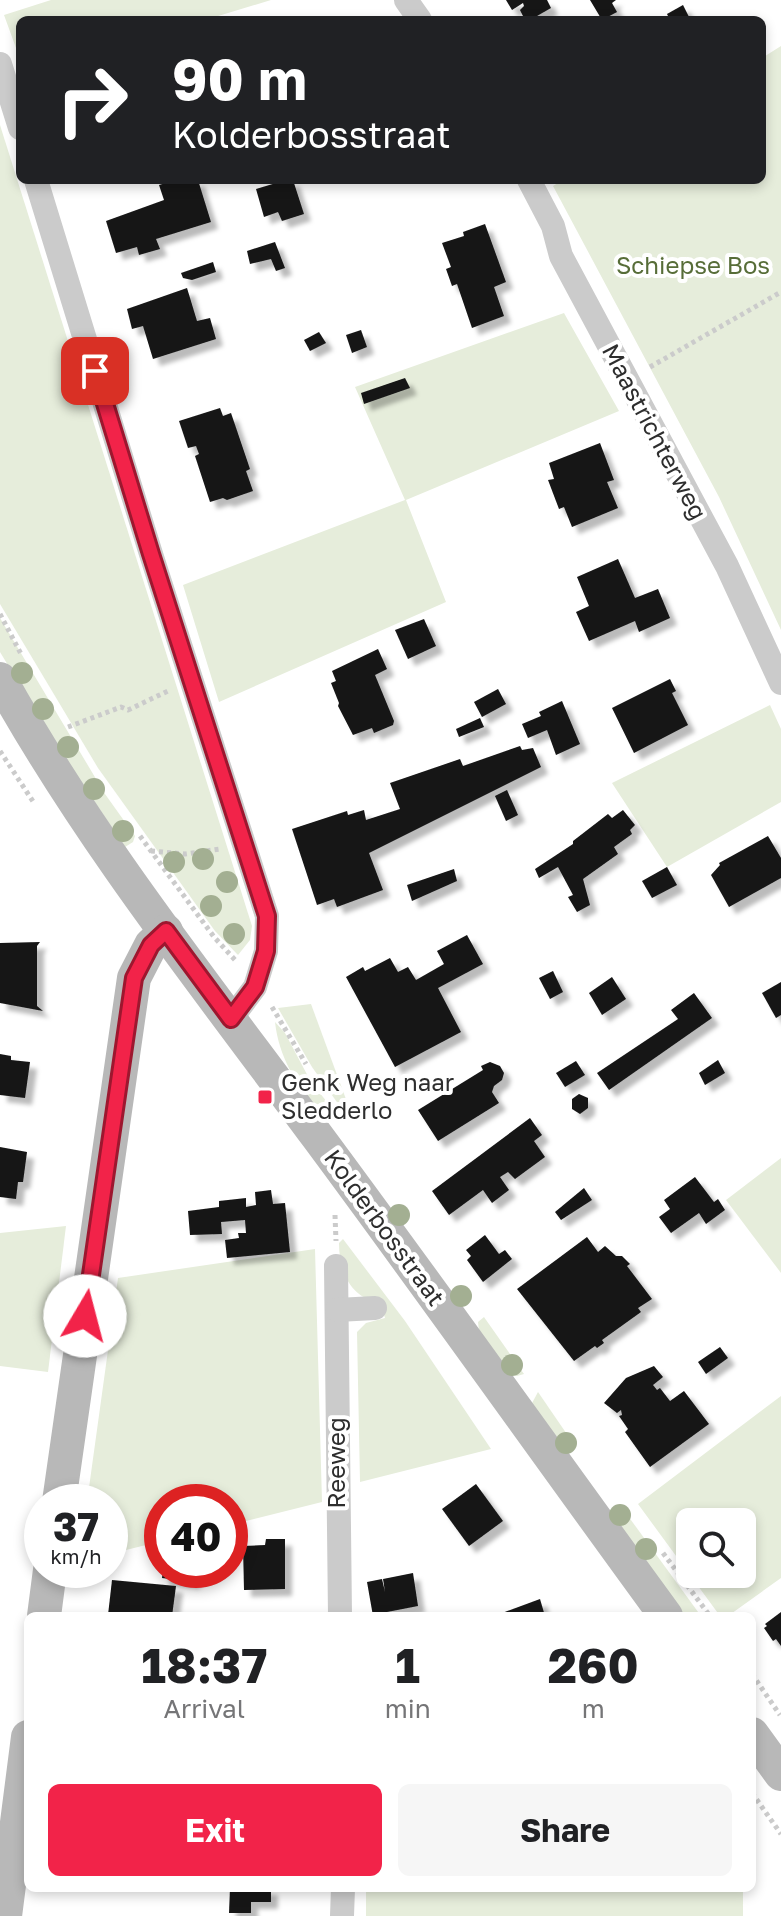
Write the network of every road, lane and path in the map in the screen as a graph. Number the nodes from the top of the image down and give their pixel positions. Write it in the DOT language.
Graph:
graph roads {
  1 [pos="0,64"];
  2 [pos="16,115"];
  3 [pos="37,184"];
  4 [pos="531,184"];
  5 [pos="781,292"];
  6 [pos="647,368"];
  7 [pos="0,614"];
  8 [pos="14,671"];
  9 [pos="191,680"];
  10 [pos="781,683"];
  11 [pos="60,714"];
  12 [pos="68,727"];
  13 [pos="75,740"];
  14 [pos="134,828"];
  15 [pos="245,846"];
  16 [pos="151,851"];
  17 [pos="166,931"];
  18 [pos="214,937"];
  19 [pos="231,1019"];
  20 [pos="336,1266"];
  21 [pos="375,1308"];
  22 [pos="337,1310"];
  23 [pos="62,1484"];
  24 [pos="48,1588"];
  25 [pos="45,1612"];
  26 [pos="340,1612"];
  27 [pos="663,1612"];
  28 [pos="756,1680"];
  29 [pos="781,1716"];
  30 [pos="756,1740"];
  31 [pos="24,1768"];
  32 [pos="781,1774"];
  33 [pos="756,1799"];
  34 [pos="781,1834"];
  35 [pos="343,1892"];
  36 [pos="5,1916"];
  37 [pos="342,1916"];
  1 -- 2 [label="street"];
  3 -- 9 [label="street"];
  4 -- 10 [label="street, Maastrichterweg"];
  5 -- 6 [label="path"];
  7 -- 8 [label="path"];
  8 -- 17 [label="main road, Kolderbosstraat"];
  9 -- 12 [label="path"];
  9 -- 15 [label="street"];
  11 -- 12 [label="path"];
  12 -- 13 [label="path"];
  14 -- 16 [label="path"];
  15 -- 16 [label="path"];
  15 -- 19 [label="street"];
  16 -- 18 [label="path"];
  17 -- 19 [label="main road, Kolderbosstraat"];
  17 -- 23 [label="main road"];
  19 -- 27 [label="main road, Kolderbosstraat"];
  20 -- 22 [label="street, Reeweg"];
  21 -- 22 [label="street"];
  22 -- 26 [label="street, Reeweg"];
  24 -- 25 [label="main road"];
  28 -- 29 [label="path"];
  30 -- 32 [label="main road"];
  31 -- 36 [label="main road"];
  33 -- 34 [label="path"];
  35 -- 37 [label="street"];
}
